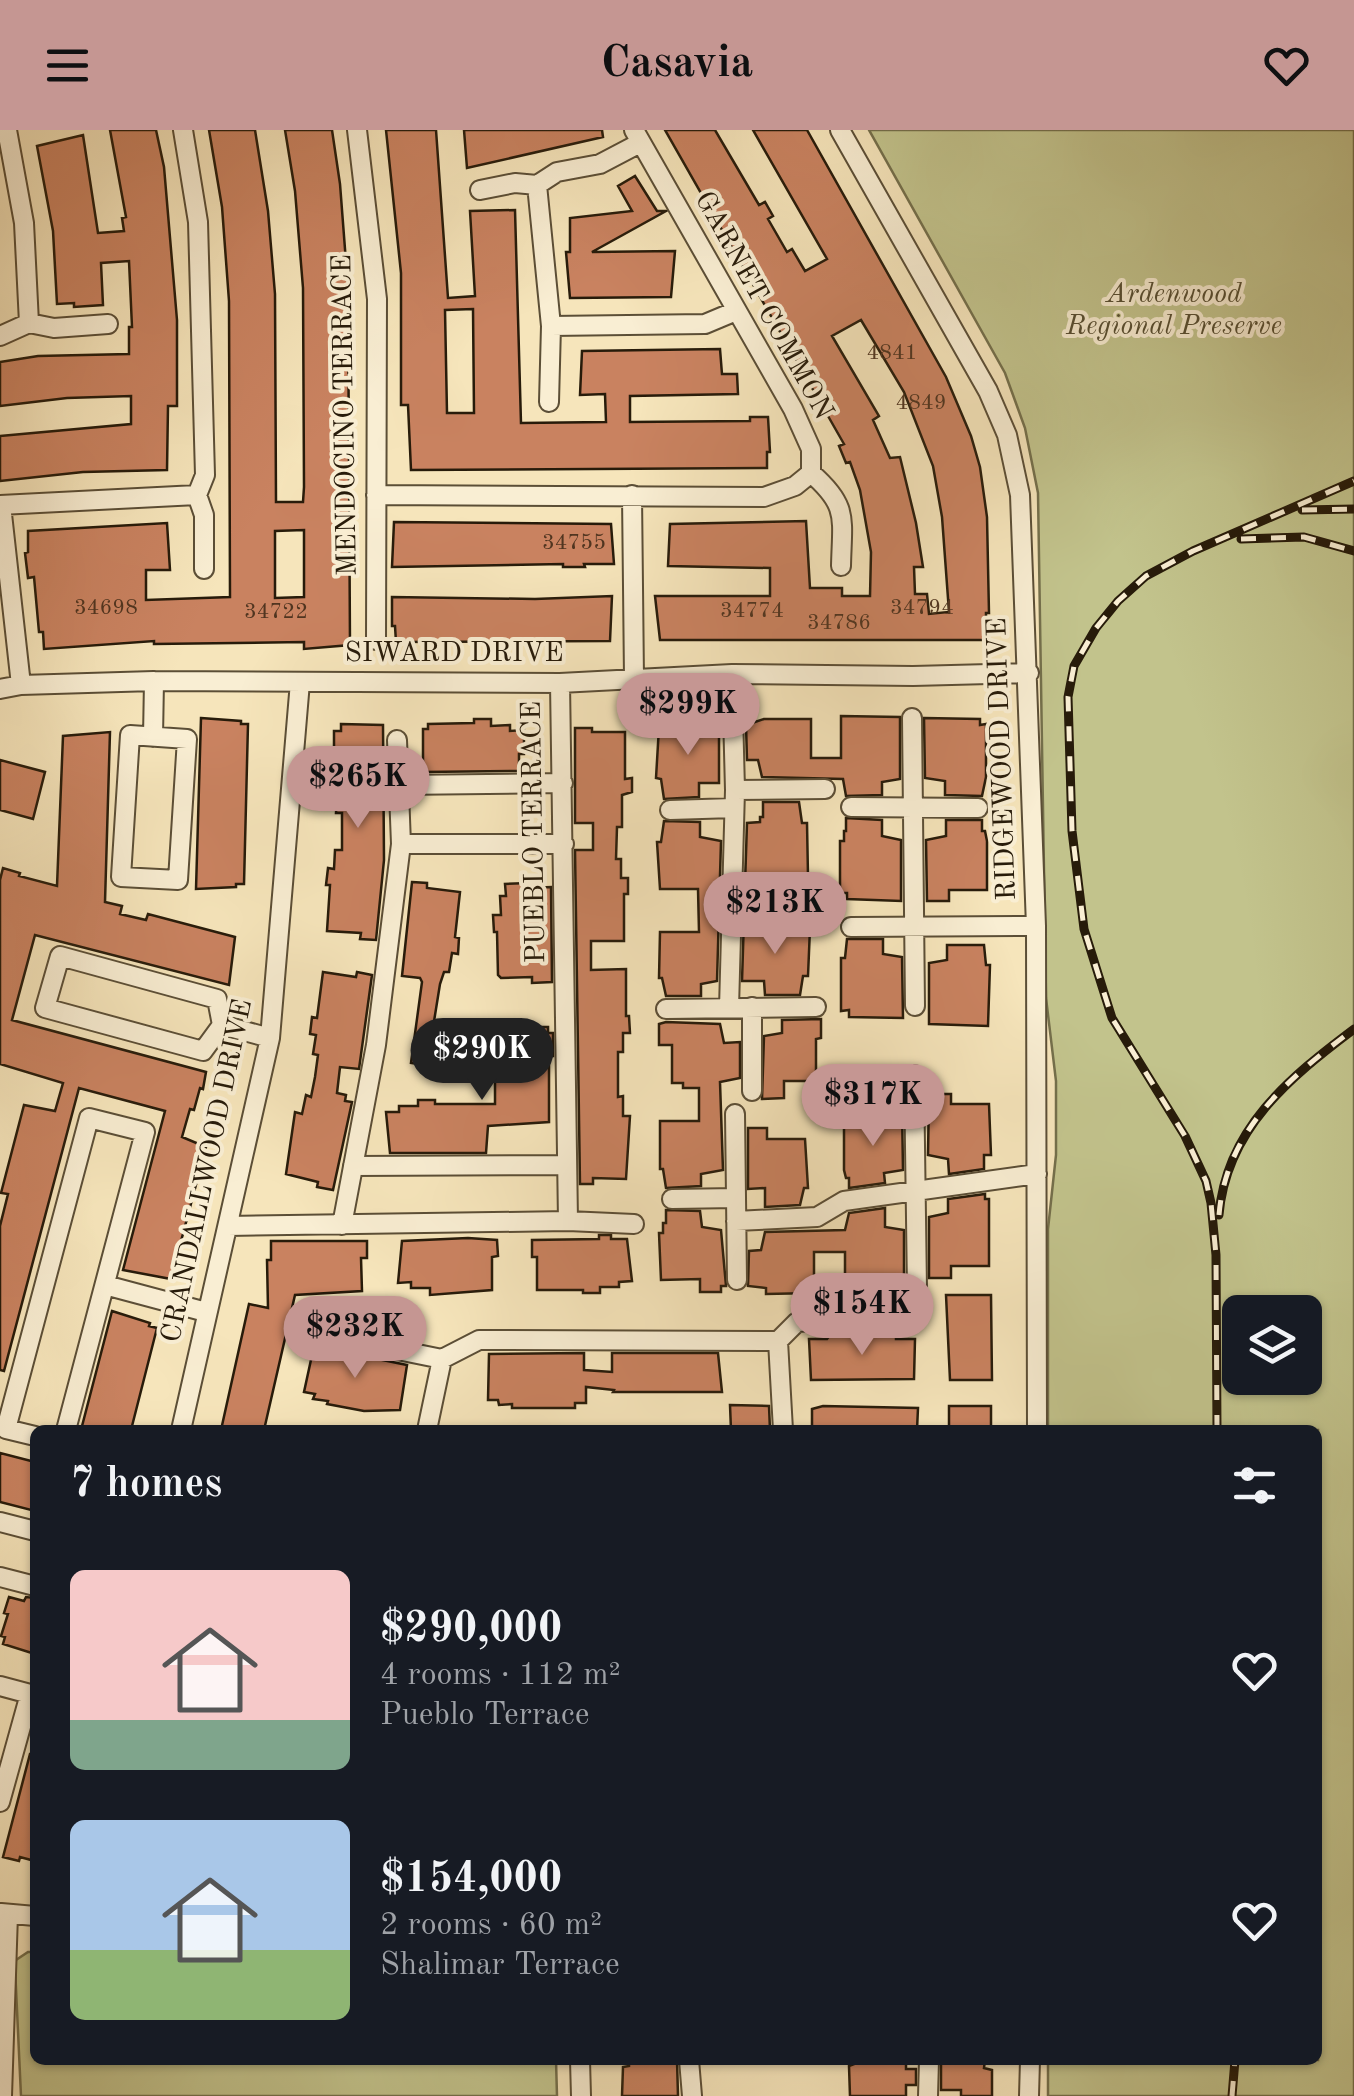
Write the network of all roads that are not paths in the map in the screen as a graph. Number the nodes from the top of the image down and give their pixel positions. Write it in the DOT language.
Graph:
graph roads {
  1 [pos="8,130"];
  2 [pos="183,130"];
  3 [pos="356,130"];
  4 [pos="840,130"];
  5 [pos="637,137"];
  6 [pos="537,185"];
  7 [pos="480,190"];
  8 [pos="736,311"];
  9 [pos="30,323"];
  10 [pos="108,324"];
  11 [pos="550,326"];
  12 [pos="0,336"];
  13 [pos="549,402"];
  14 [pos="811,473"];
  15 [pos="197,495"];
  16 [pos="376,495"];
  17 [pos="632,495"];
  18 [pos="1,505"];
  19 [pos="840,566"];
  20 [pos="204,569"];
  21 [pos="376,640"];
  22 [pos="1029,673"];
  23 [pos="732,674"];
  24 [pos="634,678"];
  25 [pos="154,681"];
  26 [pos="300,682"];
  27 [pos="560,683"];
  28 [pos="22,685"];
  29 [pos="0,689"];
  30 [pos="912,718"];
  31 [pos="153,737"];
  32 [pos="396,740"];
  33 [pos="563,782"];
  34 [pos="398,785"];
  35 [pos="825,789"];
  36 [pos="734,799"];
  37 [pos="851,807"];
  38 [pos="914,808"];
  39 [pos="978,808"];
  40 [pos="670,810"];
  41 [pos="401,844"];
  42 [pos="564,844"];
  43 [pos="1036,926"];
  44 [pos="851,927"];
  45 [pos="914,927"];
  46 [pos="816,1006"];
  47 [pos="914,1006"];
  48 [pos="752,1007"];
  49 [pos="730,1008"];
  50 [pos="666,1009"];
  51 [pos="222,1025"];
  52 [pos="270,1038"];
  53 [pos="914,1074"];
  54 [pos="752,1091"];
  55 [pos="735,1114"];
  56 [pos="567,1165"];
  57 [pos="353,1166"];
  58 [pos="1038,1174"];
  59 [pos="916,1190"];
  60 [pos="736,1198"];
  61 [pos="672,1199"];
  62 [pos="568,1220"];
  63 [pos="736,1221"];
  64 [pos="634,1224"];
  65 [pos="342,1225"];
  66 [pos="228,1226"];
  67 [pos="736,1280"];
  68 [pos="105,1285"];
  69 [pos="917,1288"];
  70 [pos="206,1312"];
  71 [pos="909,1316"];
  72 [pos="319,1334"];
  73 [pos="778,1340"];
  74 [pos="442,1359"];
  75 [pos="67,1425"];
  76 [pos="182,1425"];
  77 [pos="429,1425"];
  78 [pos="784,1425"];
  79 [pos="1037,1425"];
  80 [pos="30,1435"];
  81 [pos="0,1522"];
  82 [pos="30,1531"];
  83 [pos="0,1577"];
  84 [pos="30,1585"];
  85 [pos="0,1686"];
  86 [pos="0,1802"];
  87 [pos="4,1913"];
  88 [pos="30,1916"];
  89 [pos="580,2065"];
  90 [pos="689,2065"];
  91 [pos="929,2065"];
  92 [pos="1030,2065"];
  93 [pos="2,2096"];
  94 [pos="581,2096"];
  95 [pos="692,2096"];
  96 [pos="928,2096"];
  97 [pos="1029,2096"];
  1 -- 9 [label="street"];
  2 -- 15 [label="street"];
  3 -- 16 [label="street, MENDOCINO TERRACE"];
  4 -- 22 [label="street, RIDGEWOOD DRIVE"];
  5 -- 6 [label="street"];
  5 -- 8 [label="street, GARNET COMMON"];
  6 -- 7 [label="street"];
  6 -- 11 [label="street"];
  8 -- 11 [label="street"];
  8 -- 14 [label="street, GARNET COMMON"];
  9 -- 10 [label="street"];
  9 -- 12 [label="street"];
  11 -- 13 [label="street"];
  14 -- 17 [label="street"];
  14 -- 19 [label="street, GARNET COMMON"];
  15 -- 18 [label="street"];
  15 -- 20 [label="street"];
  16 -- 17 [label="street"];
  16 -- 21 [label="street, MENDOCINO TERRACE"];
  17 -- 24 [label="street"];
  18 -- 28 [label="street"];
  22 -- 23 [label="street, SIWARD DRIVE"];
  22 -- 43 [label="street, RIDGEWOOD DRIVE"];
  23 -- 24 [label="street, SIWARD DRIVE"];
  23 -- 36 [label="street"];
  24 -- 27 [label="street, SIWARD DRIVE"];
  25 -- 26 [label="street, SIWARD DRIVE"];
  25 -- 28 [label="street, SIWARD DRIVE"];
  25 -- 31 [label="street"];
  26 -- 27 [label="street, SIWARD DRIVE"];
  26 -- 52 [label="street, CRANDALLWOOD DRIVE"];
  27 -- 33 [label="street, PUEBLO TERRACE"];
  28 -- 29 [label="street, SIWARD DRIVE"];
  30 -- 38 [label="street"];
  31 -- 31 [label="street"];
  32 -- 34 [label="street"];
  33 -- 34 [label="street"];
  33 -- 42 [label="street, PUEBLO TERRACE"];
  34 -- 41 [label="street"];
  35 -- 36 [label="street"];
  36 -- 40 [label="street"];
  36 -- 49 [label="street"];
  37 -- 38 [label="street"];
  38 -- 39 [label="street"];
  38 -- 45 [label="street"];
  41 -- 42 [label="street"];
  41 -- 57 [label="street"];
  42 -- 56 [label="street, PUEBLO TERRACE"];
  43 -- 45 [label="street"];
  43 -- 58 [label="street, RIDGEWOOD DRIVE"];
  44 -- 45 [label="street"];
  45 -- 47 [label="street"];
  46 -- 48 [label="street"];
  48 -- 49 [label="street"];
  48 -- 54 [label="street"];
  49 -- 50 [label="street"];
  51 -- 51 [label="street"];
  51 -- 52 [label="street"];
  52 -- 66 [label="street, CRANDALLWOOD DRIVE"];
  53 -- 59 [label="street"];
  55 -- 60 [label="street"];
  56 -- 57 [label="street"];
  56 -- 62 [label="street, PUEBLO TERRACE"];
  57 -- 65 [label="street"];
  58 -- 59 [label="street"];
  58 -- 79 [label="street, RIDGEWOOD DRIVE"];
  59 -- 63 [label="street"];
  59 -- 69 [label="street"];
  60 -- 61 [label="street"];
  60 -- 63 [label="street"];
  62 -- 64 [label="street"];
  62 -- 65 [label="street"];
  63 -- 67 [label="street"];
  65 -- 66 [label="street"];
  66 -- 70 [label="street, CRANDALLWOOD DRIVE"];
  68 -- 70 [label="street"];
  68 -- 75 [label="street"];
  68 -- 80 [label="street"];
  70 -- 76 [label="street, CRANDALLWOOD DRIVE"];
  71 -- 73 [label="street"];
  72 -- 74 [label="street"];
  73 -- 74 [label="street"];
  73 -- 78 [label="street"];
  74 -- 77 [label="street"];
  81 -- 82 [label="street"];
  83 -- 84 [label="street"];
  85 -- 86 [label="street"];
  87 -- 88 [label="street"];
  87 -- 93 [label="street"];
  89 -- 94 [label="street"];
  90 -- 95 [label="street"];
  91 -- 96 [label="street"];
  92 -- 97 [label="street"];
}
